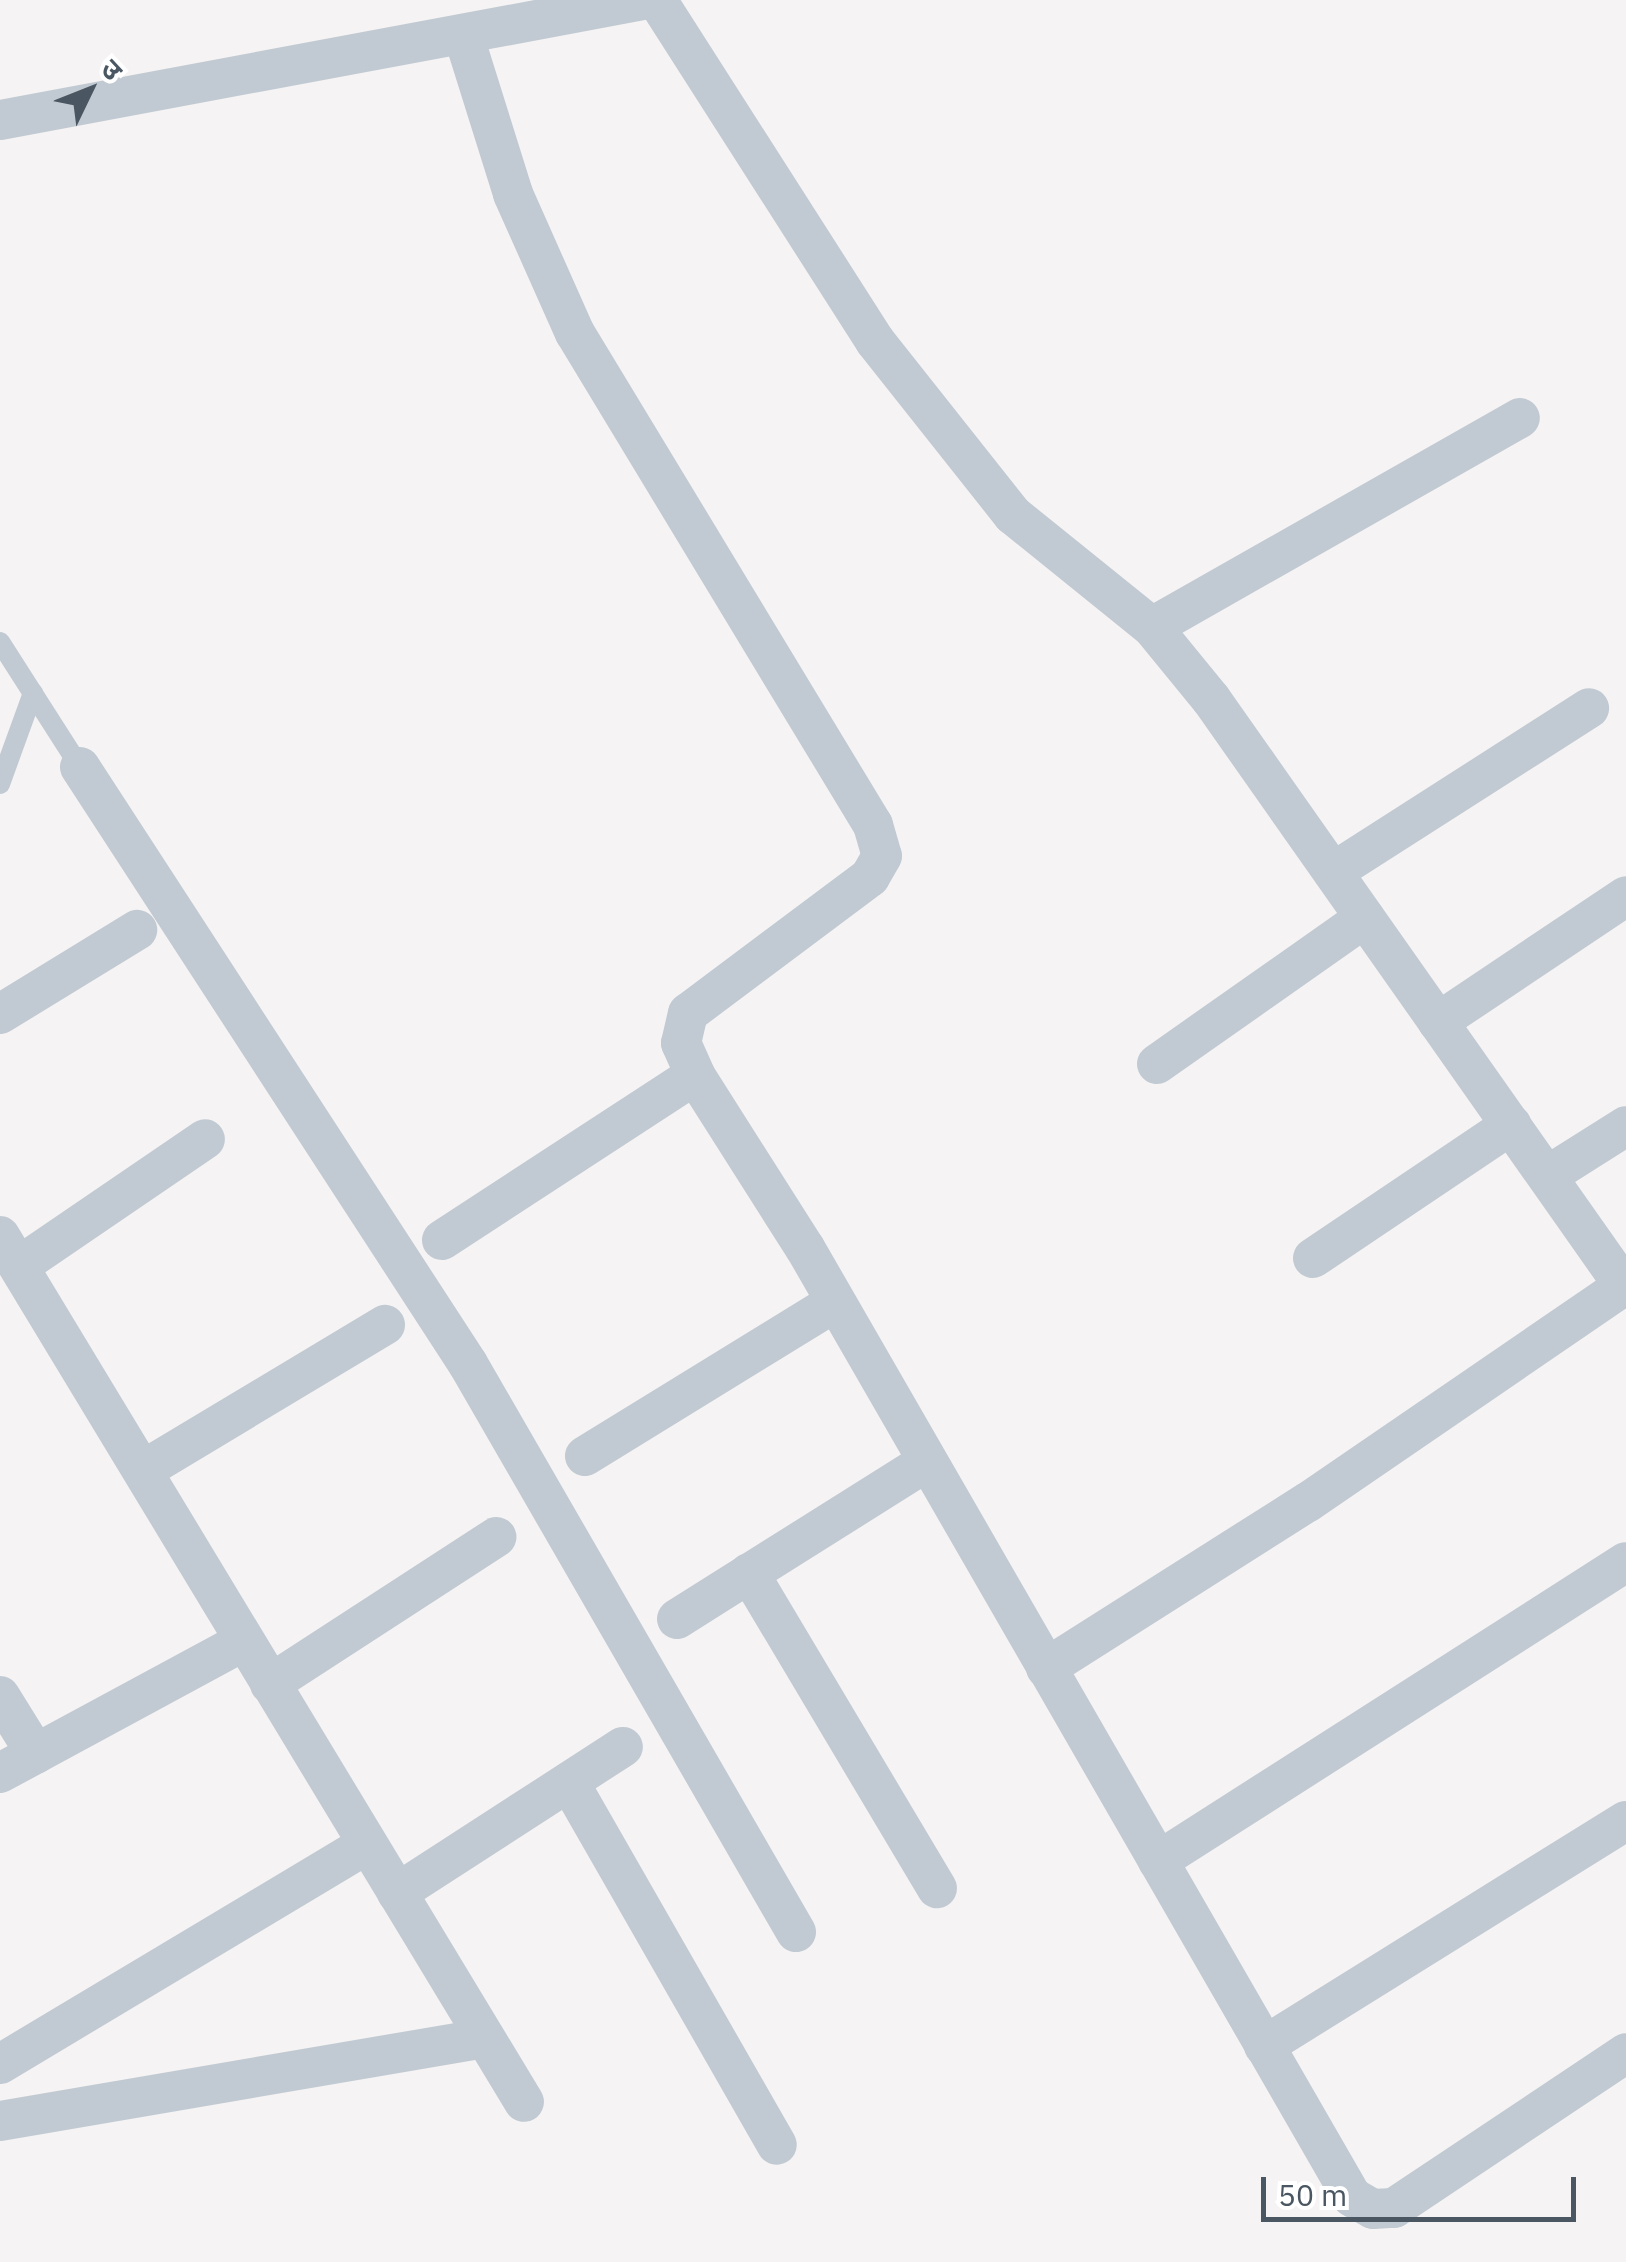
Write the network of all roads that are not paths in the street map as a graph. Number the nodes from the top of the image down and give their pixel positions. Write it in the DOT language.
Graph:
graph roads {
  1 [pos="644,0"];
  2 [pos="658,0"];
  3 [pos="464,34"];
  4 [pos="0,120"];
  5 [pos="1520,418"];
  6 [pos="1152,627"];
  7 [pos="0,642"];
  8 [pos="32,693"];
  9 [pos="1589,708"];
  10 [pos="80,766"];
  11 [pos="0,784"];
  12 [pos="1333,872"];
  13 [pos="1626,896"];
  14 [pos="1365,918"];
  15 [pos="138,930"];
  16 [pos="0,1014"];
  17 [pos="1438,1022"];
  18 [pos="1156,1064"];
  19 [pos="696,1074"];
  20 [pos="1511,1125"];
  21 [pos="1626,1126"];
  22 [pos="205,1140"];
  23 [pos="1547,1176"];
  24 [pos="442,1240"];
  25 [pos="10,1251"];
  26 [pos="1313,1258"];
  27 [pos="1625,1287"];
  28 [pos="835,1302"];
  29 [pos="385,1325"];
  30 [pos="584,1456"];
  31 [pos="926,1462"];
  32 [pos="146,1469"];
  33 [pos="496,1537"];
  34 [pos="1626,1562"];
  35 [pos="749,1573"];
  36 [pos="677,1619"];
  37 [pos="244,1641"];
  38 [pos="1046,1668"];
  39 [pos="270,1684"];
  40 [pos="0,1696"];
  41 [pos="623,1748"];
  42 [pos="36,1754"];
  43 [pos="0,1773"];
  44 [pos="570,1782"];
  45 [pos="1626,1821"];
  46 [pos="367,1844"];
  47 [pos="1158,1861"];
  48 [pos="938,1888"];
  49 [pos="398,1893"];
  50 [pos="796,1932"];
  51 [pos="486,2038"];
  52 [pos="1264,2046"];
  53 [pos="1626,2053"];
  54 [pos="0,2064"];
  55 [pos="524,2102"];
  56 [pos="0,2121"];
  57 [pos="777,2146"];
  1 -- 3 [label="street"];
  2 -- 6 [label="street"];
  3 -- 4 [label="street"];
  3 -- 19 [label="street"];
  5 -- 6 [label="street"];
  6 -- 12 [label="street"];
  7 -- 8 [label="lane"];
  8 -- 10 [label="lane"];
  8 -- 11 [label="lane"];
  9 -- 12 [label="street"];
  10 -- 50 [label="street"];
  12 -- 14 [label="street"];
  13 -- 17 [label="street"];
  14 -- 17 [label="street"];
  14 -- 18 [label="street"];
  15 -- 16 [label="street"];
  17 -- 20 [label="street"];
  19 -- 24 [label="street"];
  19 -- 28 [label="street"];
  20 -- 23 [label="street"];
  20 -- 26 [label="street"];
  21 -- 23 [label="street"];
  22 -- 25 [label="street"];
  23 -- 27 [label="street"];
  25 -- 32 [label="street"];
  27 -- 38 [label="street"];
  28 -- 30 [label="street"];
  28 -- 31 [label="street"];
  29 -- 32 [label="street"];
  31 -- 35 [label="street"];
  31 -- 38 [label="street"];
  32 -- 37 [label="street"];
  33 -- 39 [label="street"];
  34 -- 47 [label="street"];
  35 -- 36 [label="street"];
  35 -- 48 [label="street"];
  37 -- 39 [label="street"];
  37 -- 42 [label="street"];
  38 -- 47 [label="street"];
  39 -- 46 [label="street"];
  40 -- 42 [label="street"];
  41 -- 44 [label="street"];
  42 -- 43 [label="street"];
  44 -- 49 [label="street"];
  44 -- 57 [label="street"];
  45 -- 52 [label="street"];
  46 -- 49 [label="street"];
  46 -- 54 [label="street"];
  47 -- 52 [label="street"];
  49 -- 51 [label="street"];
  51 -- 55 [label="street"];
  51 -- 56 [label="street"];
  52 -- 53 [label="street"];
}
